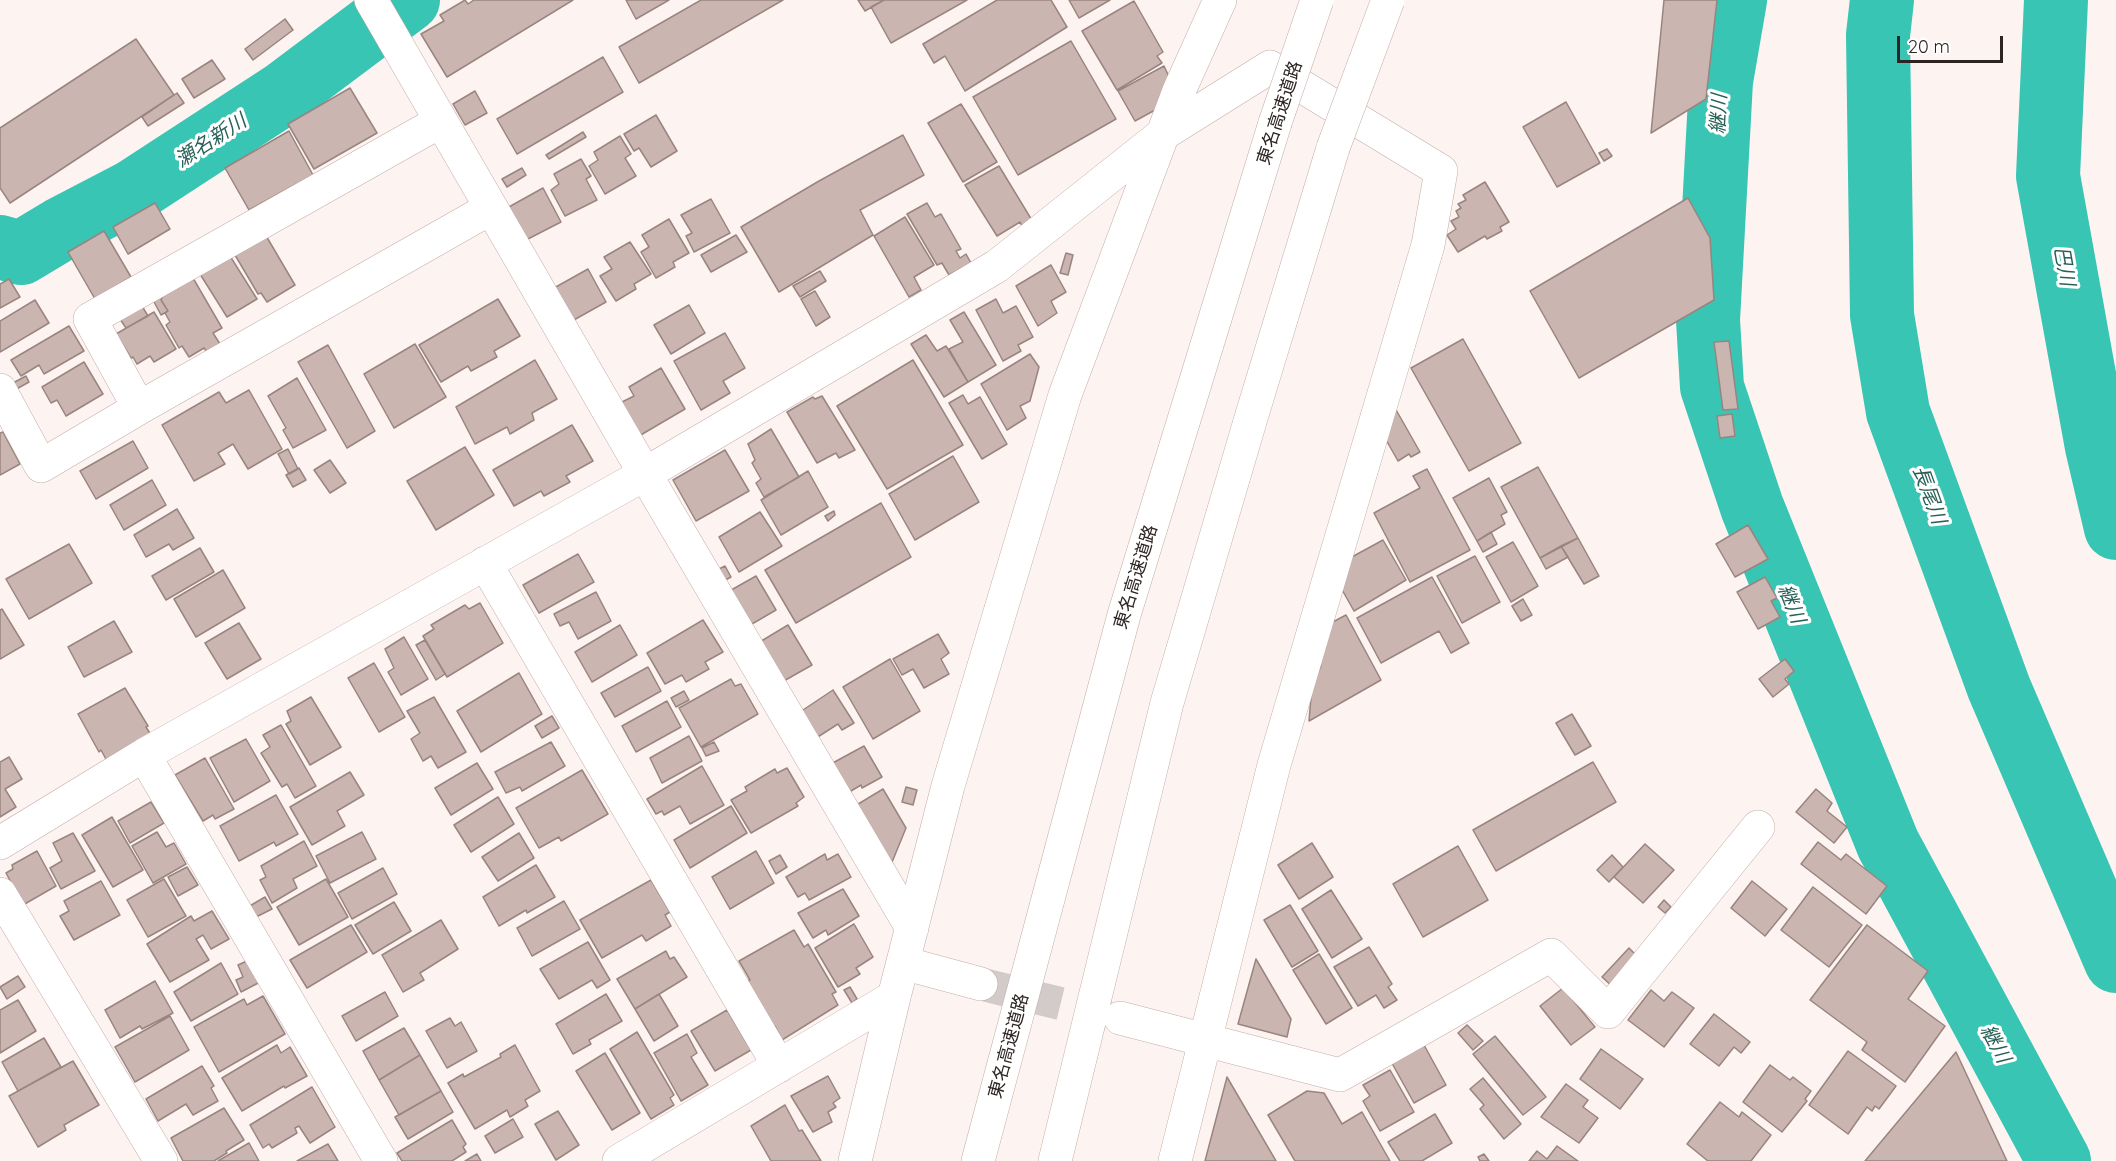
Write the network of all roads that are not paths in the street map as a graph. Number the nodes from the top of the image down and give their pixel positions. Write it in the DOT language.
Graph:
graph roads {
  1 [pos="371,0"];
  2 [pos="1220,0"];
  3 [pos="1317,0"];
  4 [pos="1388,0"];
  5 [pos="441,121"];
  6 [pos="1163,134"];
  7 [pos="491,208"];
  8 [pos="0,390"];
  9 [pos="139,408"];
  10 [pos="645,474"];
  11 [pos="485,563"];
  12 [pos="144,755"];
  13 [pos="1758,827"];
  14 [pos="0,843"];
  15 [pos="0,894"];
  16 [pos="912,928"];
  17 [pos="903,963"];
  18 [pos="981,984"];
  19 [pos="894,998"];
  20 [pos="1120,1018"];
  21 [pos="1205,1041"];
  22 [pos="779,1066"];
  23 [pos="161,1161"];
  24 [pos="381,1161"];
  25 [pos="618,1161"];
  26 [pos="855,1161"];
  27 [pos="978,1161"];
  28 [pos="1055,1161"];
  29 [pos="1175,1161"];
  1 -- 5 [label="main road"];
  2 -- 6 [label="main road"];
  3 -- 27 [label="main road, 東名高速道路, bridge"];
  4 -- 28 [label="main road, bridge"];
  5 -- 7 [label="main road"];
  5 -- 9 [label="main road"];
  6 -- 10 [label="main road"];
  6 -- 16 [label="main road"];
  6 -- 21 [label="main road"];
  7 -- 9 [label="main road"];
  7 -- 10 [label="main road"];
  8 -- 9 [label="main road"];
  10 -- 11 [label="main road"];
  10 -- 16 [label="main road"];
  11 -- 12 [label="main road"];
  11 -- 22 [label="main road"];
  12 -- 14 [label="main road"];
  12 -- 24 [label="main road"];
  13 -- 21 [label="main road"];
  15 -- 23 [label="main road"];
  16 -- 17 [label="main road"];
  17 -- 18 [label="main road"];
  17 -- 19 [label="main road"];
  19 -- 22 [label="main road"];
  19 -- 26 [label="main road"];
  20 -- 21 [label="main road"];
  21 -- 29 [label="main road"];
  22 -- 25 [label="main road"];
}
